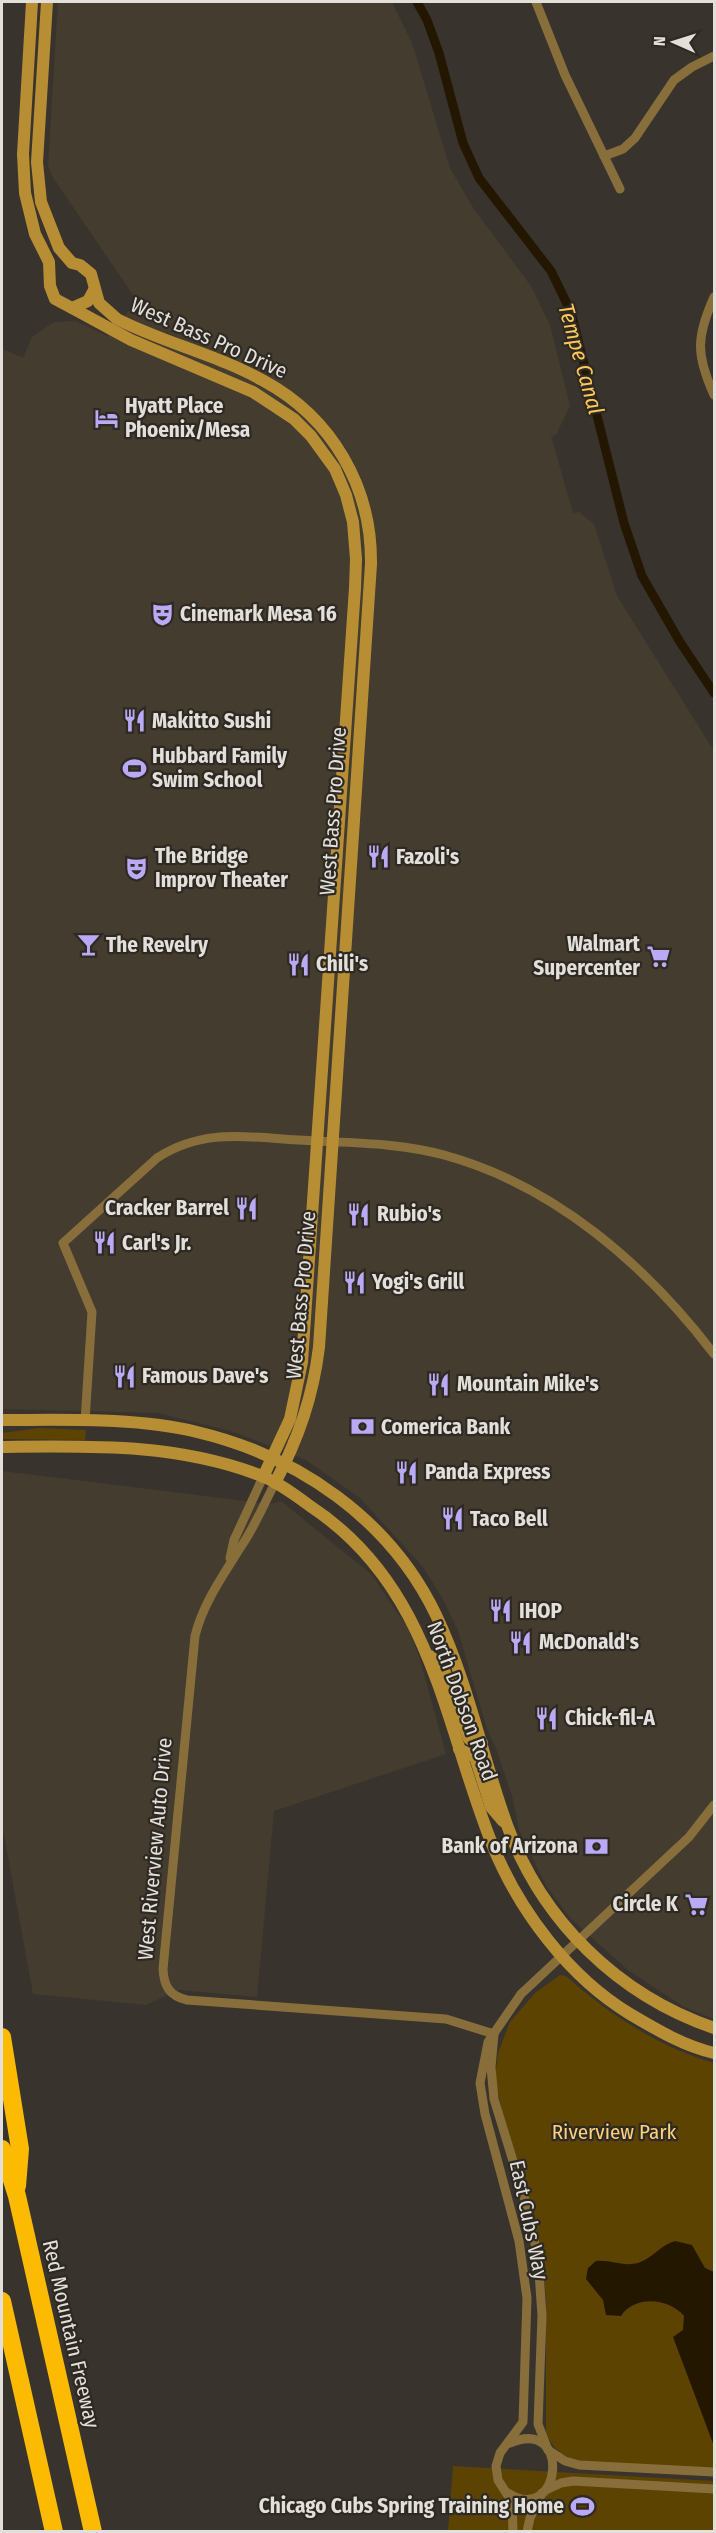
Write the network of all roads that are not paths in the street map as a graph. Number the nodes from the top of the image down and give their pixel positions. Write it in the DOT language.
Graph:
graph roads {
  1 [pos="32,2"];
  2 [pos="46,2"];
  3 [pos="548,2"];
  4 [pos="537,4"];
  5 [pos="714,56"];
  6 [pos="604,156"];
  7 [pos="620,189"];
  8 [pos="72,263"];
  9 [pos="52,277"];
  10 [pos="94,291"];
  11 [pos="714,297"];
  12 [pos="72,308"];
  13 [pos="714,395"];
  14 [pos="317,1141"];
  15 [pos="333,1142"];
  16 [pos="714,1354"];
  17 [pos="2,1420"];
  18 [pos="85,1421"];
  19 [pos="2,1447"];
  20 [pos="268,1467"];
  21 [pos="280,1474"];
  22 [pos="227,1566"];
  23 [pos="429,1655"];
  24 [pos="482,1743"];
  25 [pos="459,1749"];
  26 [pos="714,1805"];
  27 [pos="507,1826"];
  28 [pos="579,1942"];
  29 [pos="563,1956"];
  30 [pos="714,2028"];
  31 [pos="494,2034"];
  32 [pos="2,2037"];
  33 [pos="714,2054"];
  34 [pos="2,2149"];
  35 [pos="16,2196"];
  36 [pos="2,2301"];
  37 [pos="503,2449"];
  38 [pos="548,2450"];
  39 [pos="684,2471"];
  40 [pos="714,2472"];
  41 [pos="683,2487"];
  42 [pos="714,2489"];
  43 [pos="506,2491"];
  44 [pos="544,2491"];
  45 [pos="54,2532"];
  46 [pos="93,2532"];
  47 [pos="513,2532"];
  48 [pos="527,2532"];
  1 -- 9 [label="street, West Bass Pro Drive"];
  2 -- 8 [label="street, West Bass Pro Drive"];
  3 -- 4 [label="street"];
  4 -- 6 [label="street"];
  5 -- 6 [label="street"];
  6 -- 7 [label="street"];
  8 -- 9 [label="street"];
  8 -- 10 [label="street, West Bass Pro Drive"];
  9 -- 12 [label="street, West Bass Pro Drive"];
  10 -- 12 [label="street"];
  10 -- 15 [label="street, West Bass Pro Drive"];
  11 -- 13 [label="street"];
  12 -- 14 [label="street, West Bass Pro Drive"];
  14 -- 15 [label="street"];
  14 -- 18 [label="street"];
  14 -- 20 [label="street, West Bass Pro Drive"];
  15 -- 16 [label="street"];
  15 -- 21 [label="street, West Bass Pro Drive"];
  17 -- 18 [label="street, North Dobson Road"];
  18 -- 20 [label="street, North Dobson Road"];
  19 -- 20 [label="street, North Dobson Road"];
  20 -- 21 [label="street, North Dobson Road"];
  20 -- 21 [label="street, North Dobson Road"];
  20 -- 22 [label="street, West Riverview Auto Drive"];
  21 -- 22 [label="street, West Riverview Auto Drive"];
  21 -- 23 [label="street, North Dobson Road"];
  21 -- 24 [label="street, North Dobson Road"];
  22 -- 31 [label="street, West Riverview Auto Drive"];
  23 -- 24 [label="street"];
  23 -- 25 [label="street, North Dobson Road"];
  24 -- 27 [label="street, North Dobson Road"];
  25 -- 27 [label="street"];
  25 -- 29 [label="street, North Dobson Road"];
  26 -- 28 [label="street, East Cubs Way"];
  27 -- 28 [label="street, North Dobson Road"];
  28 -- 29 [label="street, East Cubs Way"];
  28 -- 30 [label="street, North Dobson Road"];
  29 -- 31 [label="street, East Cubs Way"];
  29 -- 33 [label="street, North Dobson Road"];
  31 -- 37 [label="street, East Cubs Way"];
  31 -- 38 [label="street, East Cubs Way"];
  32 -- 35 [label="highway"];
  34 -- 35 [label="highway, Red Mountain Freeway"];
  35 -- 46 [label="highway, Red Mountain Freeway"];
  36 -- 45 [label="highway"];
  37 -- 38 [label="street"];
  37 -- 43 [label="street, East Cubs Way"];
  38 -- 39 [label="street"];
  38 -- 44 [label="street, East Cubs Way"];
  39 -- 40 [label="street"];
  39 -- 41 [label="street"];
  41 -- 42 [label="street"];
  41 -- 44 [label="street"];
  43 -- 44 [label="street"];
  43 -- 47 [label="street, East Cubs Way"];
  44 -- 48 [label="street, East Cubs Way"];
}
